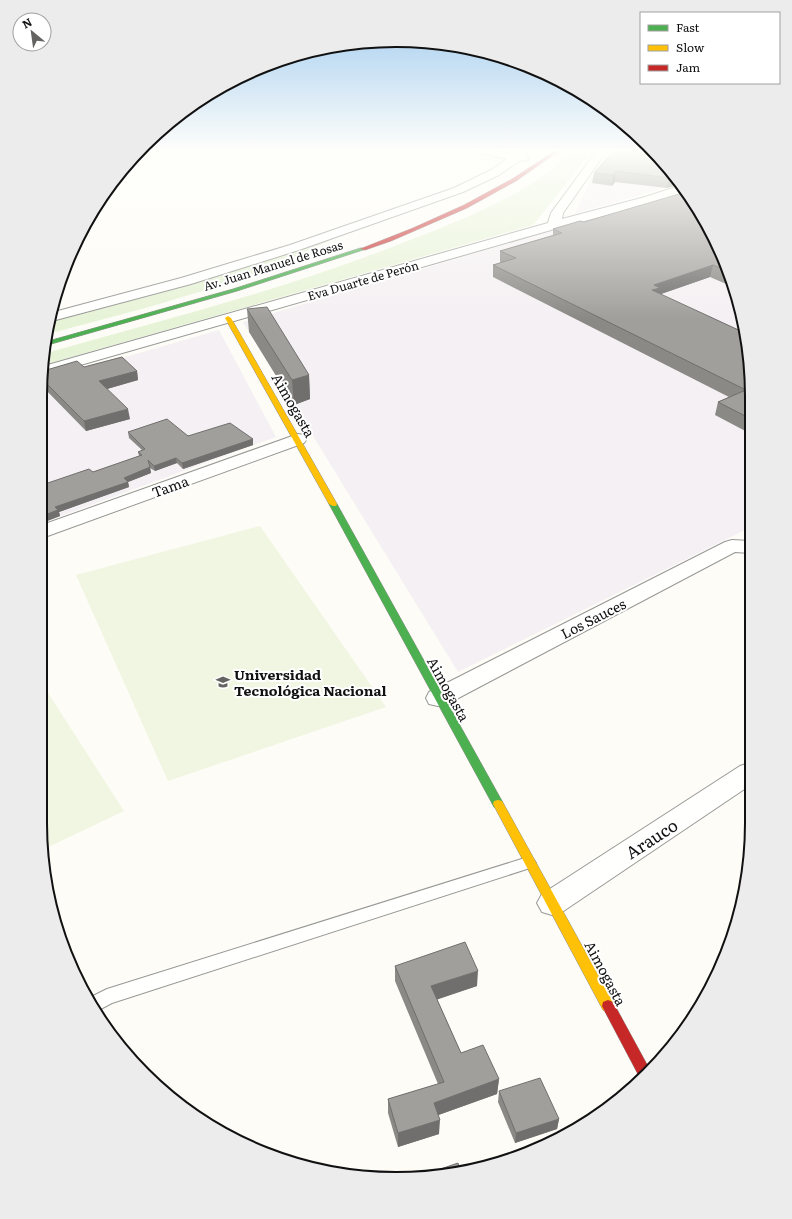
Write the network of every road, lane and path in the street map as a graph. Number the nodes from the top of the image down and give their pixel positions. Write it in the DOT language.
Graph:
graph roads {
  1 [pos="409,206"];
  2 [pos="449,206"];
  3 [pos="467,206"];
  4 [pos="562,206"];
  5 [pos="627,206"];
  6 [pos="554,225"];
  7 [pos="57,316"];
  8 [pos="228,318"];
  9 [pos="53,335"];
  10 [pos="51,342"];
  11 [pos="48,369"];
  12 [pos="298,439"];
  13 [pos="47,530"];
  14 [pos="745,547"];
  15 [pos="438,698"];
  16 [pos="745,777"];
  17 [pos="528,863"];
  18 [pos="552,903"];
  19 [pos="97,1002"];
  20 [pos="643,1070"];
  1 -- 7 [label="street"];
  2 -- 9 [label="main road, Av. Juan Manuel de Rosas"];
  3 -- 10 [label="main road, Av. Juan Manuel de Rosas"];
  4 -- 6 [label="street"];
  5 -- 6 [label="street, Eva Duarte de Perón"];
  6 -- 8 [label="street, Eva Duarte de Perón"];
  8 -- 11 [label="street, Eva Duarte de Perón"];
  8 -- 12 [label="main road, Aimogasta"];
  12 -- 13 [label="street, Tama"];
  12 -- 15 [label="main road, Aimogasta"];
  14 -- 15 [label="street, Los Sauces"];
  15 -- 17 [label="main road, Aimogasta"];
  16 -- 18 [label="street, Arauco"];
  17 -- 18 [label="main road, Aimogasta"];
  17 -- 19 [label="lane"];
  18 -- 20 [label="main road, Aimogasta"];
}
